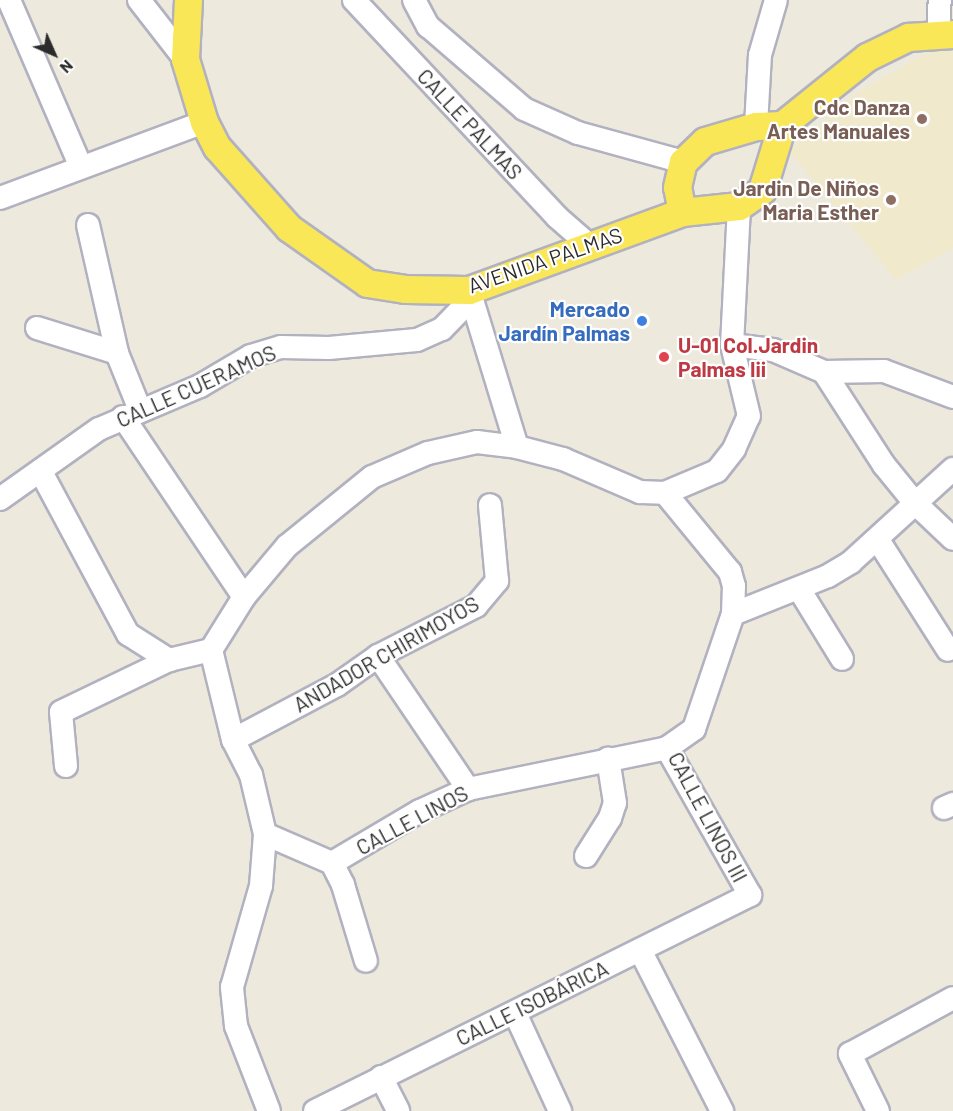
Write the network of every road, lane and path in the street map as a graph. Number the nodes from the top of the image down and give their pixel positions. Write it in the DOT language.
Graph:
graph roads {
  1 [pos="9,0"];
  2 [pos="139,0"];
  3 [pos="188,0"];
  4 [pos="354,0"];
  5 [pos="414,0"];
  6 [pos="776,0"];
  7 [pos="940,0"];
  8 [pos="945,33"];
  9 [pos="185,59"];
  10 [pos="204,122"];
  11 [pos="769,125"];
  12 [pos="682,162"];
  13 [pos="81,167"];
  14 [pos="0,198"];
  15 [pos="739,206"];
  16 [pos="682,212"];
  17 [pos="88,225"];
  18 [pos="589,245"];
  19 [pos="470,294"];
  20 [pos="37,328"];
  21 [pos="732,345"];
  22 [pos="117,353"];
  23 [pos="824,372"];
  24 [pos="953,397"];
  25 [pos="131,414"];
  26 [pos="517,447"];
  27 [pos="953,469"];
  28 [pos="41,472"];
  29 [pos="664,493"];
  30 [pos="0,499"];
  31 [pos="915,503"];
  32 [pos="490,505"];
  33 [pos="953,539"];
  34 [pos="878,540"];
  35 [pos="799,589"];
  36 [pos="244,597"];
  37 [pos="733,614"];
  38 [pos="211,650"];
  39 [pos="948,650"];
  40 [pos="378,656"];
  41 [pos="842,659"];
  42 [pos="169,660"];
  43 [pos="233,740"];
  44 [pos="667,748"];
  45 [pos="608,759"];
  46 [pos="66,766"];
  47 [pos="468,789"];
  48 [pos="265,834"];
  49 [pos="585,856"];
  50 [pos="332,863"];
  51 [pos="750,896"];
  52 [pos="640,950"];
  53 [pos="366,961"];
  54 [pos="953,998"];
  55 [pos="514,1013"];
  56 [pos="381,1077"];
  57 [pos="269,1111"];
  58 [pos="315,1111"];
  59 [pos="398,1111"];
  60 [pos="560,1111"];
  61 [pos="722,1111"];
  62 [pos="878,1111"];
  1 -- 13 [label="street"];
  2 -- 9 [label="street"];
  3 -- 9 [label="main road, AVENIDA PALMAS"];
  4 -- 18 [label="street, CALLE PALMAS"];
  5 -- 12 [label="street"];
  6 -- 11 [label="street"];
  7 -- 8 [label="street"];
  8 -- 11 [label="main road"];
  9 -- 10 [label="main road, AVENIDA PALMAS"];
  10 -- 13 [label="street"];
  10 -- 19 [label="main road, AVENIDA PALMAS"];
  11 -- 12 [label="main road"];
  11 -- 15 [label="main road"];
  12 -- 16 [label="main road"];
  13 -- 14 [label="street"];
  15 -- 16 [label="main road, AVENIDA PALMAS"];
  15 -- 21 [label="street"];
  16 -- 18 [label="main road, AVENIDA PALMAS"];
  17 -- 22 [label="street"];
  18 -- 19 [label="main road, AVENIDA PALMAS"];
  19 -- 25 [label="street, CALLE CUERAMOS"];
  19 -- 26 [label="street"];
  20 -- 22 [label="street"];
  21 -- 23 [label="street"];
  21 -- 29 [label="street"];
  22 -- 25 [label="street"];
  23 -- 24 [label="street"];
  23 -- 31 [label="street"];
  25 -- 28 [label="street, CALLE CUERAMOS"];
  25 -- 36 [label="street"];
  26 -- 29 [label="street"];
  26 -- 36 [label="street"];
  27 -- 31 [label="street"];
  28 -- 30 [label="street, CALLE CUERAMOS"];
  28 -- 42 [label="street"];
  29 -- 37 [label="street, CALLE LINOS III"];
  31 -- 33 [label="street"];
  31 -- 34 [label="street"];
  32 -- 40 [label="street, ANDADOR CHIRIMOYOS"];
  34 -- 35 [label="street"];
  34 -- 39 [label="street"];
  35 -- 37 [label="street"];
  35 -- 41 [label="street"];
  36 -- 38 [label="street"];
  37 -- 44 [label="street, CALLE LINOS III"];
  38 -- 42 [label="street"];
  38 -- 43 [label="street"];
  40 -- 43 [label="street, ANDADOR CHIRIMOYOS"];
  40 -- 47 [label="street"];
  42 -- 46 [label="street"];
  43 -- 48 [label="street"];
  44 -- 45 [label="street, CALLE LINOS"];
  44 -- 51 [label="street, CALLE LINOS III"];
  45 -- 47 [label="street, CALLE LINOS"];
  45 -- 49 [label="street"];
  47 -- 50 [label="street, CALLE LINOS"];
  48 -- 50 [label="street"];
  48 -- 57 [label="street"];
  50 -- 53 [label="street, CALLE LINOS"];
  51 -- 52 [label="street, CALLE ISOBÁRICA"];
  52 -- 55 [label="street, CALLE ISOBÁRICA"];
  52 -- 61 [label="street"];
  54 -- 62 [label="street"];
  55 -- 56 [label="street, CALLE ISOBÁRICA"];
  55 -- 60 [label="street"];
  56 -- 58 [label="street, CALLE ISOBÁRICA"];
  56 -- 59 [label="street"];
}
